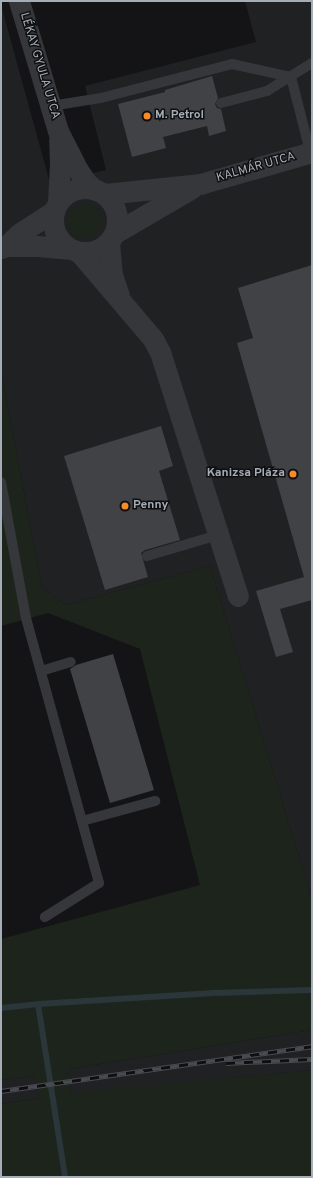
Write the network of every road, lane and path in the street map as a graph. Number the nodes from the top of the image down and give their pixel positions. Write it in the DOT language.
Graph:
graph roads {
  1 [pos="19,1"];
  2 [pos="312,63"];
  3 [pos="291,77"];
  4 [pos="220,103"];
  5 [pos="51,106"];
  6 [pos="58,131"];
  7 [pos="311,154"];
  8 [pos="200,184"];
  9 [pos="100,192"];
  10 [pos="56,207"];
  11 [pos="112,238"];
  12 [pos="3,247"];
  13 [pos="74,250"];
  14 [pos="122,303"];
  15 [pos="1,482"];
  16 [pos="218,535"];
  17 [pos="147,556"];
  18 [pos="238,596"];
  19 [pos="71,662"];
  20 [pos="41,671"];
  21 [pos="156,802"];
  22 [pos="82,821"];
  23 [pos="45,917"];
  1 -- 5 [label="street, LÉKAY GYULA UTCA"];
  2 -- 3 [label="lane"];
  3 -- 4 [label="lane"];
  3 -- 5 [label="lane"];
  3 -- 7 [label="lane"];
  5 -- 6 [label="street, LÉKAY GYULA UTCA"];
  6 -- 9 [label="street"];
  6 -- 10 [label="street"];
  7 -- 8 [label="street, KALMÁR UTCA"];
  8 -- 9 [label="street, KALMÁR UTCA"];
  8 -- 11 [label="street, KALMÁR UTCA"];
  9 -- 10 [label="street"];
  9 -- 11 [label="street"];
  10 -- 12 [label="street"];
  10 -- 13 [label="street"];
  11 -- 13 [label="street"];
  11 -- 14 [label="street"];
  12 -- 13 [label="street"];
  13 -- 14 [label="street"];
  14 -- 16 [label="street"];
  15 -- 20 [label="lane"];
  16 -- 17 [label="lane"];
  16 -- 18 [label="street"];
  19 -- 20 [label="lane"];
  20 -- 22 [label="lane"];
  21 -- 22 [label="lane"];
  22 -- 23 [label="lane"];
}
